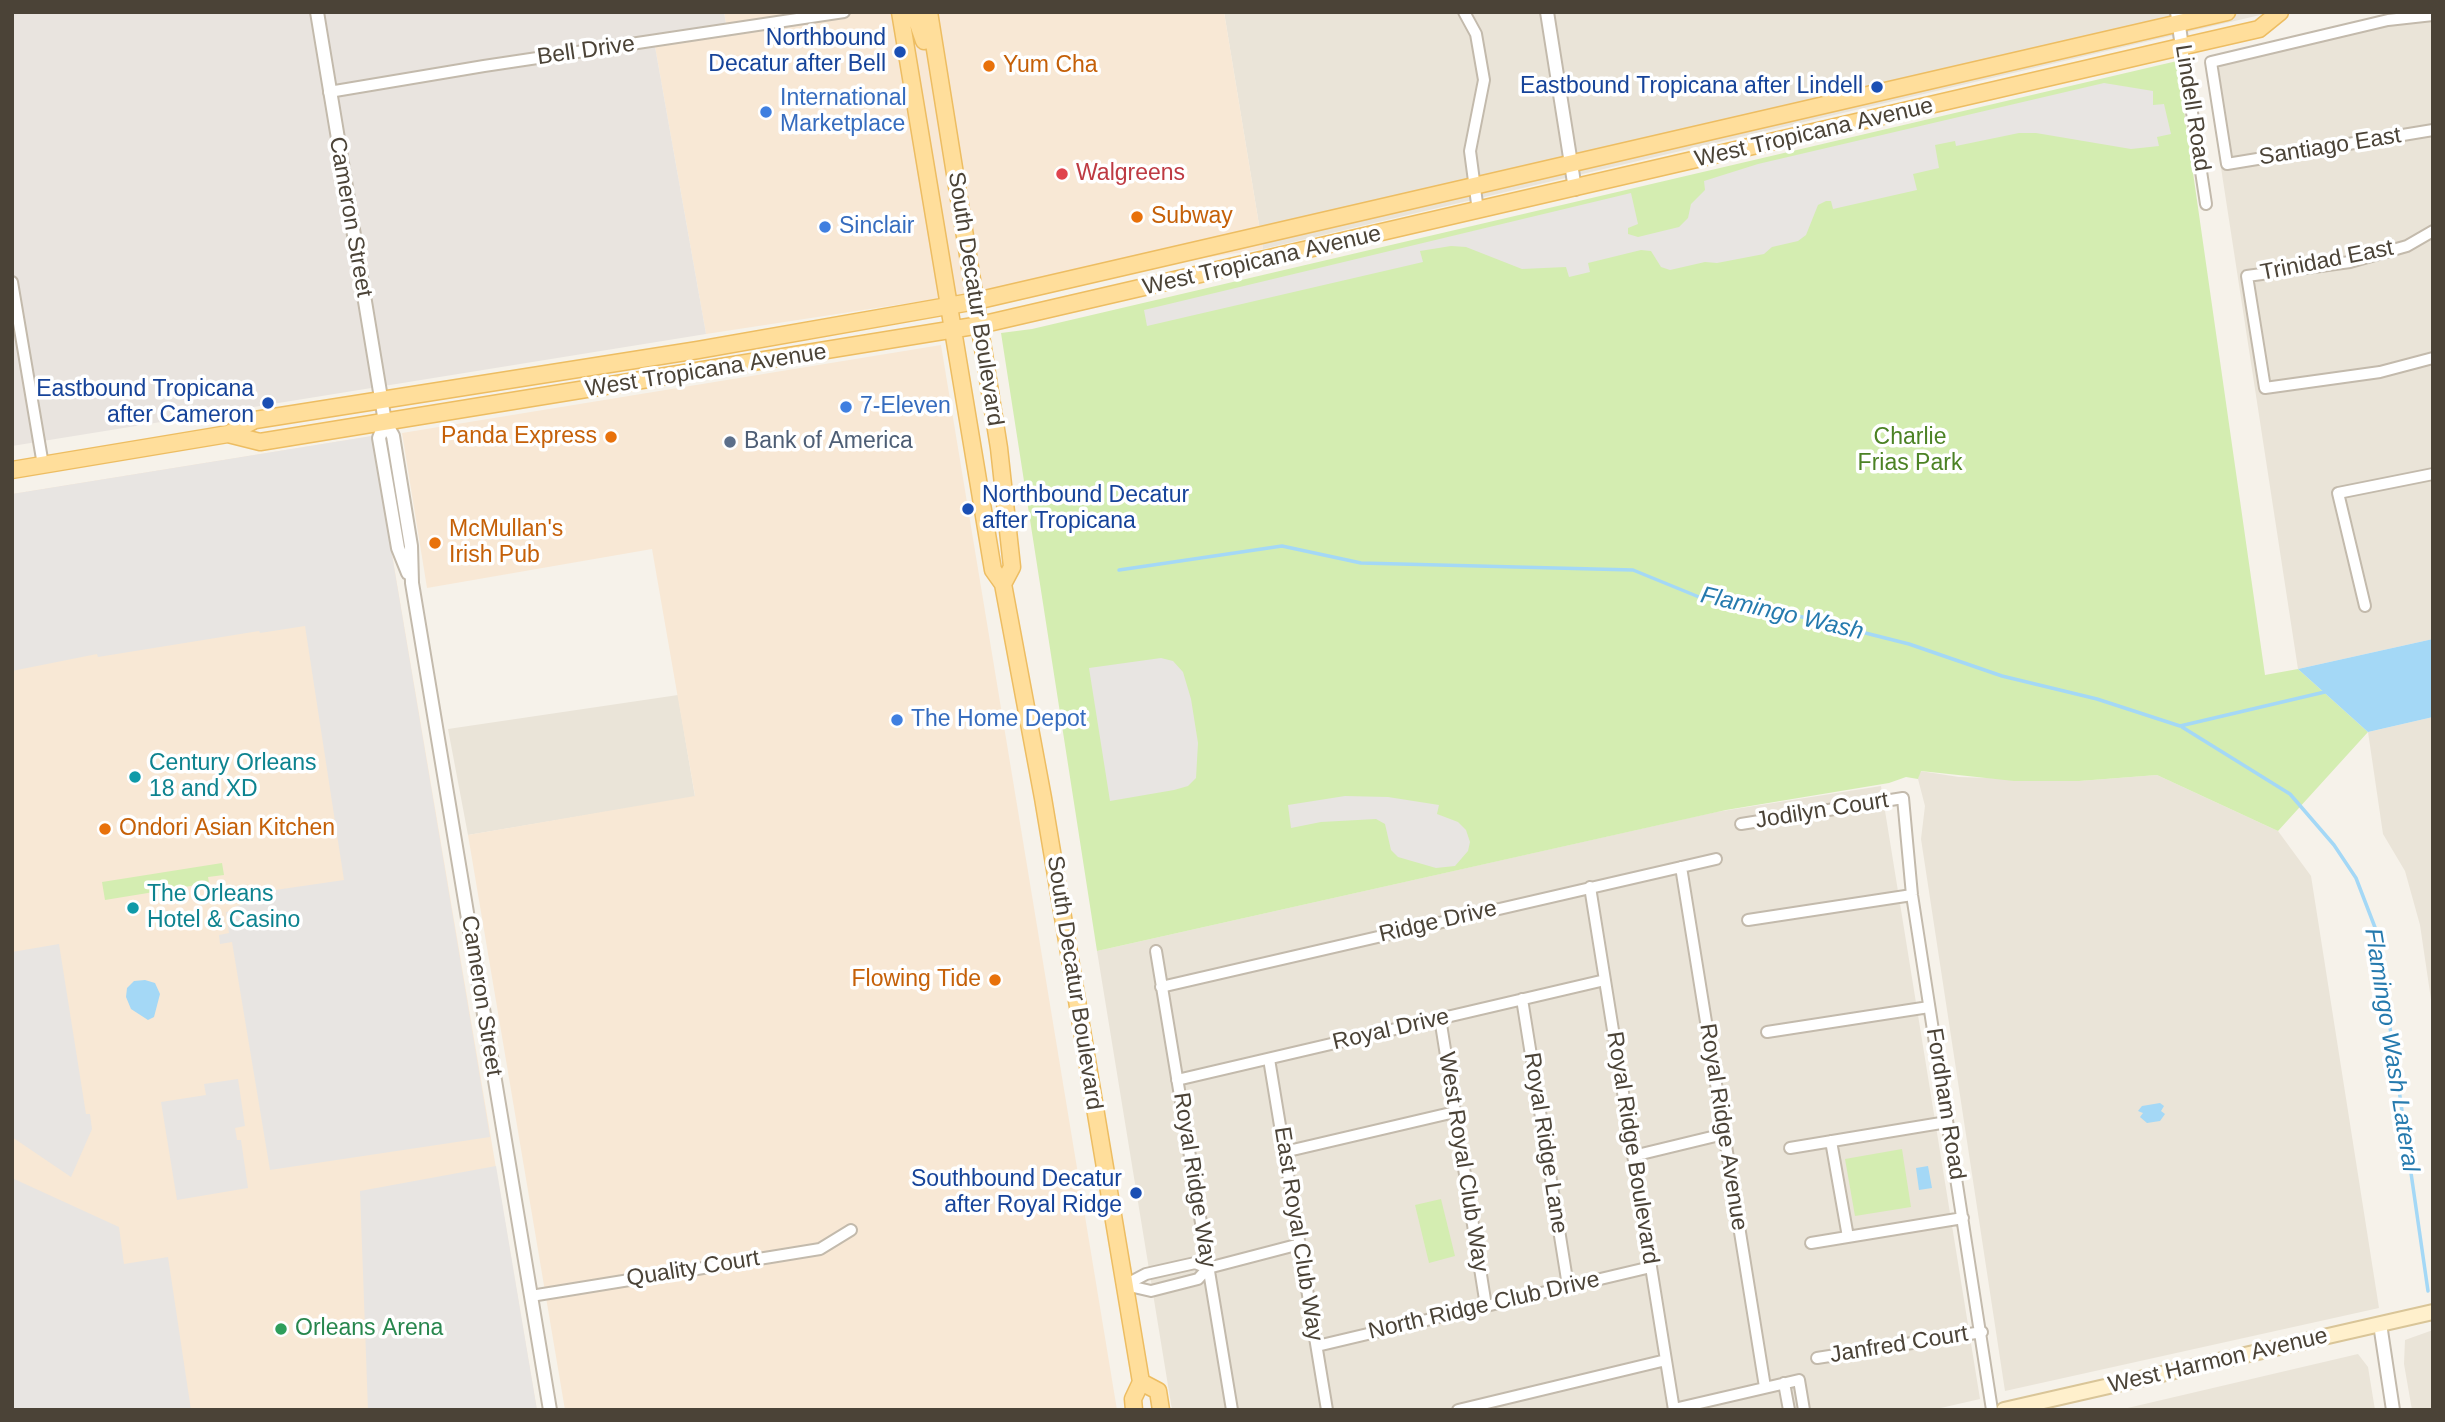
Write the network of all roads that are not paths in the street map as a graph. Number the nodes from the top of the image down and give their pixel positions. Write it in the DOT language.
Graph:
graph roads {
  1 [pos="317,12"];
  2 [pos="844,12"];
  3 [pos="900,12"];
  4 [pos="914,12"];
  5 [pos="929,12"];
  6 [pos="1464,12"];
  7 [pos="1547,12"];
  8 [pos="2227,12"];
  9 [pos="2280,12"];
  10 [pos="2433,15"];
  11 [pos="2178,18"];
  12 [pos="2182,47"];
  13 [pos="1965,72"];
  14 [pos="1946,77"];
  15 [pos="941,89"];
  16 [pos="329,92"];
  17 [pos="1970,96"];
  18 [pos="1952,100"];
  19 [pos="1741,124"];
  20 [pos="2433,130"];
  21 [pos="1746,149"];
  22 [pos="1571,164"];
  23 [pos="1474,185"];
  24 [pos="1575,188"];
  25 [pos="2206,204"];
  26 [pos="1478,211"];
  27 [pos="1322,222"];
  28 [pos="2433,231"];
  29 [pos="1328,246"];
  30 [pos="12,282"];
  31 [pos="976,301"];
  32 [pos="948,306"];
  33 [pos="980,325"];
  34 [pos="952,331"];
  35 [pos="793,333"];
  36 [pos="2433,358"];
  37 [pos="679,375"];
  38 [pos="381,399"];
  39 [pos="385,422"];
  40 [pos="228,434"];
  41 [pos="43,465"];
  42 [pos="12,470"];
  43 [pos="2433,474"];
  44 [pos="1003,584"];
  45 [pos="2365,606"];
  46 [pos="1903,798"];
  47 [pos="1741,824"];
  48 [pos="1716,859"];
  49 [pos="1681,867"];
  50 [pos="1590,887"];
  51 [pos="1912,895"];
  52 [pos="1748,920"];
  53 [pos="1156,951"];
  54 [pos="1605,980"];
  55 [pos="1161,987"];
  56 [pos="1522,999"];
  57 [pos="1929,1007"];
  58 [pos="1440,1018"];
  59 [pos="1767,1032"];
  60 [pos="1269,1059"];
  61 [pos="1177,1080"];
  62 [pos="1455,1112"];
  63 [pos="1947,1122"];
  64 [pos="1724,1135"];
  65 [pos="1832,1141"];
  66 [pos="1790,1148"];
  67 [pos="1284,1152"];
  68 [pos="1633,1156"];
  69 [pos="1963,1218"];
  70 [pos="851,1230"];
  71 [pos="1848,1237"];
  72 [pos="1811,1243"];
  73 [pos="1300,1244"];
  74 [pos="1651,1267"];
  75 [pos="1208,1268"];
  76 [pos="1125,1285"];
  77 [pos="1568,1286"];
  78 [pos="531,1296"];
  79 [pos="1486,1306"];
  80 [pos="2433,1311"];
  81 [pos="2380,1324"];
  82 [pos="1982,1332"];
  83 [pos="1317,1346"];
  84 [pos="1817,1358"];
  85 [pos="1666,1360"];
  86 [pos="1141,1382"];
  87 [pos="1784,1383"];
  88 [pos="1765,1387"];
  89 [pos="550,1410"];
  90 [pos="1134,1410"];
  91 [pos="1161,1410"];
  92 [pos="1232,1410"];
  93 [pos="1327,1410"];
  94 [pos="1458,1410"];
  95 [pos="1674,1410"];
  96 [pos="1789,1410"];
  97 [pos="1804,1410"];
  98 [pos="1992,1410"];
  99 [pos="2004,1410"];
  100 [pos="2393,1410"];
  1 -- 16 [label="street, Cameron Street"];
  2 -- 16 [label="street, Bell Drive"];
  3 -- 32 [label="main road, South Decatur Boulevard"];
  4 -- 15 [label="main road"];
  5 -- 15 [label="main road, South Decatur Boulevard"];
  6 -- 23 [label="street"];
  7 -- 22 [label="street"];
  8 -- 11 [label="main road, West Tropicana Avenue"];
  9 -- 12 [label="main road, West Tropicana Avenue"];
  10 -- 20 [label="street, Santiago East"];
  11 -- 12 [label="street, Lindell Road"];
  11 -- 13 [label="main road, West Tropicana Avenue"];
  12 -- 17 [label="main road, West Tropicana Avenue"];
  12 -- 25 [label="street, Lindell Road"];
  13 -- 14 [label="main road, West Tropicana Avenue"];
  13 -- 17 [label="main road"];
  14 -- 18 [label="main road"];
  14 -- 19 [label="main road, West Tropicana Avenue"];
  15 -- 31 [label="main road, South Decatur Boulevard"];
  16 -- 38 [label="street, Cameron Street"];
  17 -- 18 [label="main road, West Tropicana Avenue"];
  18 -- 21 [label="main road, West Tropicana Avenue"];
  19 -- 21 [label="main road"];
  19 -- 22 [label="main road, West Tropicana Avenue"];
  21 -- 24 [label="main road, West Tropicana Avenue"];
  22 -- 23 [label="main road, West Tropicana Avenue"];
  22 -- 24 [label="street"];
  23 -- 26 [label="street"];
  23 -- 27 [label="main road, West Tropicana Avenue"];
  24 -- 26 [label="main road, West Tropicana Avenue"];
  26 -- 29 [label="main road, West Tropicana Avenue"];
  27 -- 29 [label="main road"];
  27 -- 31 [label="main road, West Tropicana Avenue"];
  28 -- 36 [label="street, Trinidad East"];
  29 -- 33 [label="main road, West Tropicana Avenue"];
  30 -- 41 [label="street"];
  31 -- 32 [label="main road, West Tropicana Avenue"];
  31 -- 33 [label="main road, South Decatur Boulevard"];
  32 -- 34 [label="main road, South Decatur Boulevard"];
  32 -- 35 [label="main road, West Tropicana Avenue"];
  33 -- 34 [label="main road, West Tropicana Avenue"];
  33 -- 44 [label="main road, South Decatur Boulevard"];
  34 -- 37 [label="main road, West Tropicana Avenue"];
  34 -- 44 [label="main road, South Decatur Boulevard"];
  35 -- 37 [label="main road"];
  35 -- 38 [label="main road, West Tropicana Avenue"];
  37 -- 39 [label="main road, West Tropicana Avenue"];
  38 -- 39 [label="street, Cameron Street"];
  38 -- 40 [label="main road, West Tropicana Avenue"];
  39 -- 40 [label="main road, West Tropicana Avenue"];
  39 -- 78 [label="street, Cameron Street"];
  40 -- 41 [label="main road, West Tropicana Avenue"];
  41 -- 42 [label="main road, West Tropicana Avenue"];
  43 -- 45 [label="street"];
  44 -- 76 [label="main road, South Decatur Boulevard"];
  46 -- 47 [label="street, Jodilyn Court"];
  46 -- 51 [label="street, Fordham Road"];
  48 -- 49 [label="street, Ridge Drive"];
  49 -- 50 [label="street, Ridge Drive"];
  49 -- 64 [label="street, Royal Ridge Avenue"];
  50 -- 54 [label="street, Royal Ridge Boulevard"];
  50 -- 55 [label="street, Ridge Drive"];
  51 -- 52 [label="street"];
  51 -- 57 [label="street, Fordham Road"];
  53 -- 55 [label="street, Royal Ridge Way"];
  54 -- 56 [label="street, Royal Drive"];
  54 -- 68 [label="street, Royal Ridge Boulevard"];
  55 -- 61 [label="street, Royal Ridge Way"];
  56 -- 58 [label="street, Royal Drive"];
  56 -- 77 [label="street, Royal Ridge Lane"];
  57 -- 59 [label="street"];
  57 -- 63 [label="street, Fordham Road"];
  58 -- 60 [label="street, Royal Drive"];
  58 -- 62 [label="street, West Royal Club Way"];
  60 -- 61 [label="street, Royal Drive"];
  60 -- 67 [label="street, East Royal Club Way"];
  61 -- 75 [label="street, Royal Ridge Way"];
  62 -- 67 [label="street"];
  62 -- 79 [label="street, West Royal Club Way"];
  63 -- 65 [label="street"];
  63 -- 69 [label="street, Fordham Road"];
  64 -- 68 [label="street"];
  64 -- 88 [label="street, Royal Ridge Avenue"];
  65 -- 66 [label="street"];
  65 -- 71 [label="street"];
  67 -- 73 [label="street, East Royal Club Way"];
  68 -- 74 [label="street, Royal Ridge Boulevard"];
  69 -- 71 [label="street"];
  69 -- 82 [label="street, Fordham Road"];
  70 -- 78 [label="street, Quality Court"];
  71 -- 72 [label="street"];
  73 -- 75 [label="street"];
  73 -- 83 [label="street, East Royal Club Way"];
  74 -- 77 [label="street, North Ridge Club Drive"];
  74 -- 85 [label="street, Royal Ridge Boulevard"];
  75 -- 76 [label="street"];
  75 -- 76 [label="street"];
  75 -- 92 [label="street, Royal Ridge Way"];
  76 -- 86 [label="main road, South Decatur Boulevard"];
  77 -- 79 [label="street, North Ridge Club Drive"];
  78 -- 89 [label="street, Cameron Street"];
  79 -- 83 [label="street, North Ridge Club Drive"];
  80 -- 81 [label="main road, West Harmon Avenue"];
  81 -- 99 [label="main road, West Harmon Avenue"];
  81 -- 100 [label="street"];
  82 -- 84 [label="street, Janfred Court"];
  82 -- 98 [label="street, Fordham Road"];
  83 -- 93 [label="street, East Royal Club Way"];
  85 -- 94 [label="street"];
  85 -- 95 [label="street, Royal Ridge Boulevard"];
  86 -- 90 [label="main road, South Decatur Boulevard"];
  86 -- 91 [label="main road, South Decatur Boulevard"];
  87 -- 88 [label="street"];
  87 -- 96 [label="street"];
  87 -- 97 [label="street"];
  88 -- 95 [label="street"];
}
